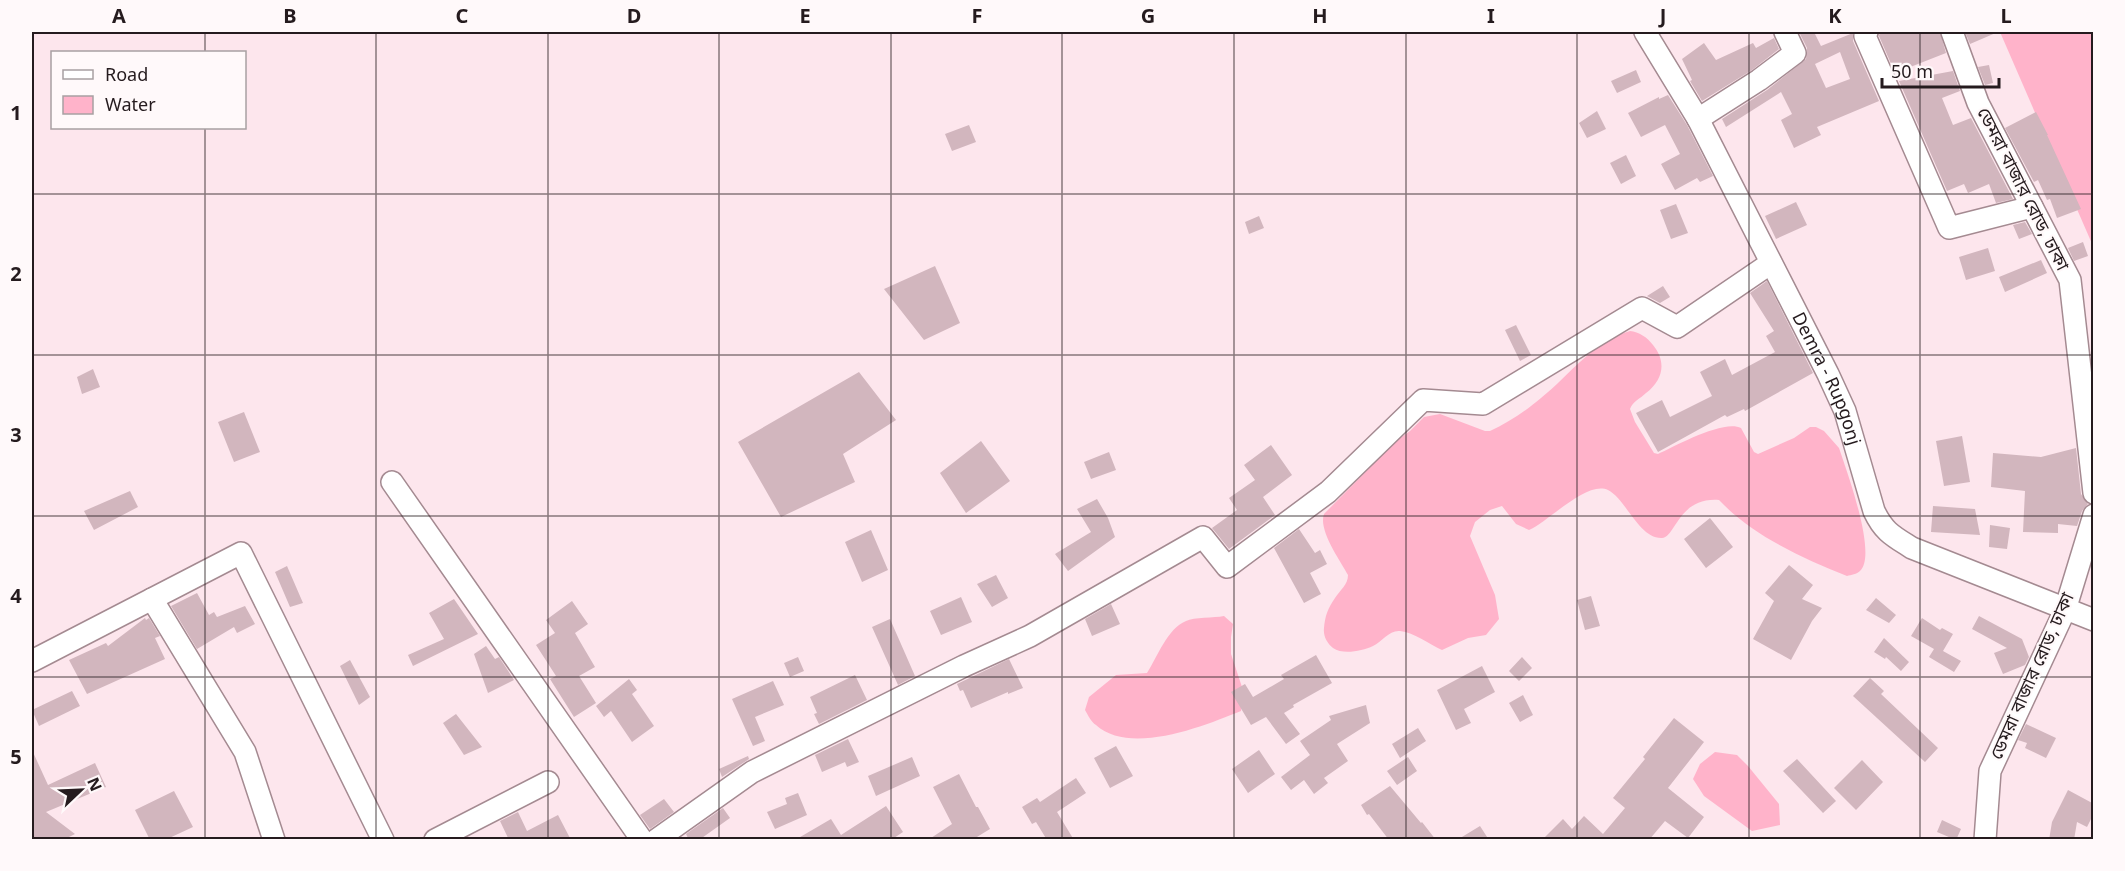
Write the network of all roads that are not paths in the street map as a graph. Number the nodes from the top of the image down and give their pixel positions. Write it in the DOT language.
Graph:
graph roads {
  1 [pos="1645,32"];
  2 [pos="1785,32"];
  3 [pos="1867,32"];
  4 [pos="1952,32"];
  5 [pos="1698,119"];
  6 [pos="2032,207"];
  7 [pos="1772,263"];
  8 [pos="392,483"];
  9 [pos="2094,493"];
  10 [pos="2094,515"];
  11 [pos="152,599"];
  12 [pos="2065,610"];
  13 [pos="2094,620"];
  14 [pos="32,662"];
  15 [pos="548,782"];
  16 [pos="274,840"];
  17 [pos="383,840"];
  18 [pos="435,840"];
  19 [pos="642,840"];
  20 [pos="656,840"];
  21 [pos="1985,840"];
  1 -- 5 [label="street, Demra - Rupgonj"];
  2 -- 5 [label="street"];
  3 -- 6 [label="street"];
  4 -- 6 [label="street, ডেমরা বাজার রোড, ঢাকা"];
  5 -- 7 [label="street, Demra - Rupgonj"];
  6 -- 9 [label="street, ডেমরা বাজার রোড, ঢাকা"];
  7 -- 12 [label="street, Demra - Rupgonj"];
  7 -- 20 [label="street"];
  8 -- 19 [label="street"];
  10 -- 12 [label="street, ডেমরা বাজার রোড, ঢাকা"];
  11 -- 14 [label="street"];
  11 -- 16 [label="street"];
  11 -- 17 [label="street"];
  12 -- 13 [label="street, Demra - Rupgonj"];
  12 -- 21 [label="street, ডেমরা বাজার রোড, ঢাকা"];
  15 -- 18 [label="street"];
}
